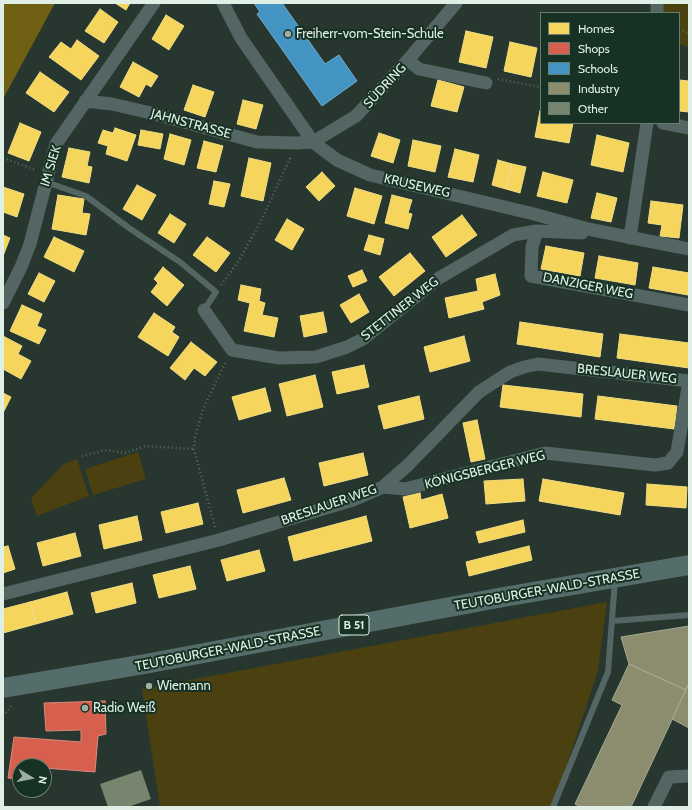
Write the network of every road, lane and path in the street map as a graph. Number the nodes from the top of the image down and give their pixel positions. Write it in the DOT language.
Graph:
graph roads {
  1 [pos="154,3"];
  2 [pos="223,3"];
  3 [pos="456,3"];
  4 [pos="680,30"];
  5 [pos="689,34"];
  6 [pos="408,60"];
  7 [pos="486,83"];
  8 [pos="540,87"];
  9 [pos="85,102"];
  10 [pos="647,124"];
  11 [pos="668,124"];
  12 [pos="689,128"];
  13 [pos="313,142"];
  14 [pos="296,144"];
  15 [pos="3,158"];
  16 [pos="47,178"];
  17 [pos="588,229"];
  18 [pos="537,231"];
  19 [pos="630,238"];
  20 [pos="689,249"];
  21 [pos="216,292"];
  22 [pos="3,303"];
  23 [pos="689,305"];
  24 [pos="204,310"];
  25 [pos="232,350"];
  26 [pos="689,381"];
  27 [pos="194,448"];
  28 [pos="82,456"];
  29 [pos="383,487"];
  30 [pos="219,540"];
  31 [pos="689,565"];
  32 [pos="615,578"];
  33 [pos="3,594"];
  34 [pos="689,616"];
  35 [pos="612,621"];
  36 [pos="9,695"];
  37 [pos="3,716"];
  38 [pos="689,776"];
  39 [pos="553,807"];
  40 [pos="654,807"];
  1 -- 9 [label="street, IM SIEK"];
  2 -- 13 [label="street, KRUSEWEG"];
  3 -- 6 [label="street, SÜDRING"];
  4 -- 5 [label="path"];
  6 -- 7 [label="street"];
  6 -- 13 [label="street, SÜDRING"];
  7 -- 8 [label="path"];
  9 -- 14 [label="street, JAHNSTRASSE"];
  9 -- 16 [label="street, IM SIEK"];
  10 -- 19 [label="street"];
  11 -- 12 [label="street"];
  13 -- 14 [label="street, SÜDRING"];
  13 -- 17 [label="street, KRUSEWEG"];
  14 -- 21 [label="path"];
  15 -- 16 [label="path"];
  16 -- 21 [label="lane"];
  16 -- 22 [label="street, IM SIEK"];
  17 -- 18 [label="street"];
  17 -- 19 [label="street, KRUSEWEG"];
  18 -- 23 [label="street, DANZIGER WEG"];
  18 -- 25 [label="street, STETTINER WEG"];
  19 -- 20 [label="street, KRUSEWEG"];
  21 -- 24 [label="lane"];
  24 -- 25 [label="street"];
  25 -- 27 [label="path"];
  26 -- 29 [label="street, BRESLAUER WEG"];
  26 -- 29 [label="street, KÖNIGSBERGER WEG"];
  27 -- 28 [label="path"];
  27 -- 30 [label="path"];
  29 -- 30 [label="street, BRESLAUER WEG"];
  30 -- 33 [label="street, BRESLAUER WEG"];
  31 -- 32 [label="main road, TEUTOBURGER-WALD-STRASSE / B 51"];
  32 -- 35 [label="lane"];
  32 -- 36 [label="main road, TEUTOBURGER-WALD-STRASSE / B 51"];
  34 -- 35 [label="lane"];
  35 -- 39 [label="lane"];
  36 -- 37 [label="path"];
  38 -- 40 [label="street"];
}
